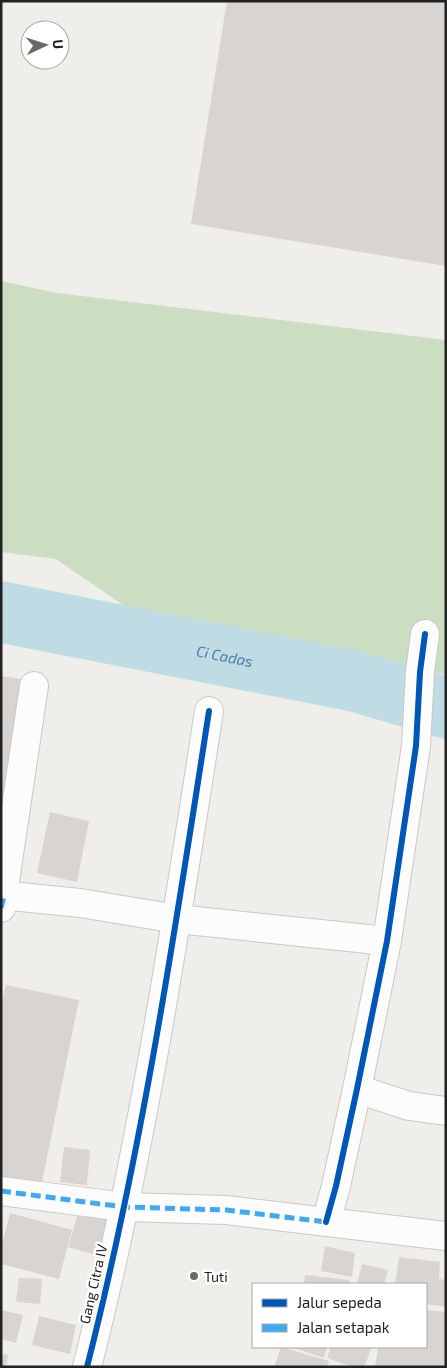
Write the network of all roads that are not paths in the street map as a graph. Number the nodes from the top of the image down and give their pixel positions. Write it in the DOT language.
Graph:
graph roads {
  1 [pos="425,634"];
  2 [pos="34,686"];
  3 [pos="210,711"];
  4 [pos="2,900"];
  5 [pos="177,919"];
  6 [pos="387,941"];
  7 [pos="357,1089"];
  8 [pos="446,1111"];
  9 [pos="1,1191"];
  10 [pos="124,1207"];
  11 [pos="326,1222"];
  12 [pos="446,1236"];
  13 [pos="87,1367"];
  1 -- 6 [label="street"];
  2 -- 4 [label="street"];
  3 -- 5 [label="street, Gang Citra IV"];
  4 -- 5 [label="street"];
  5 -- 6 [label="street"];
  5 -- 10 [label="street, Gang Citra IV"];
  6 -- 7 [label="street"];
  7 -- 8 [label="street"];
  7 -- 11 [label="street"];
  9 -- 10 [label="street"];
  10 -- 11 [label="street"];
  10 -- 13 [label="street, Gang Citra IV"];
  11 -- 12 [label="street"];
}
